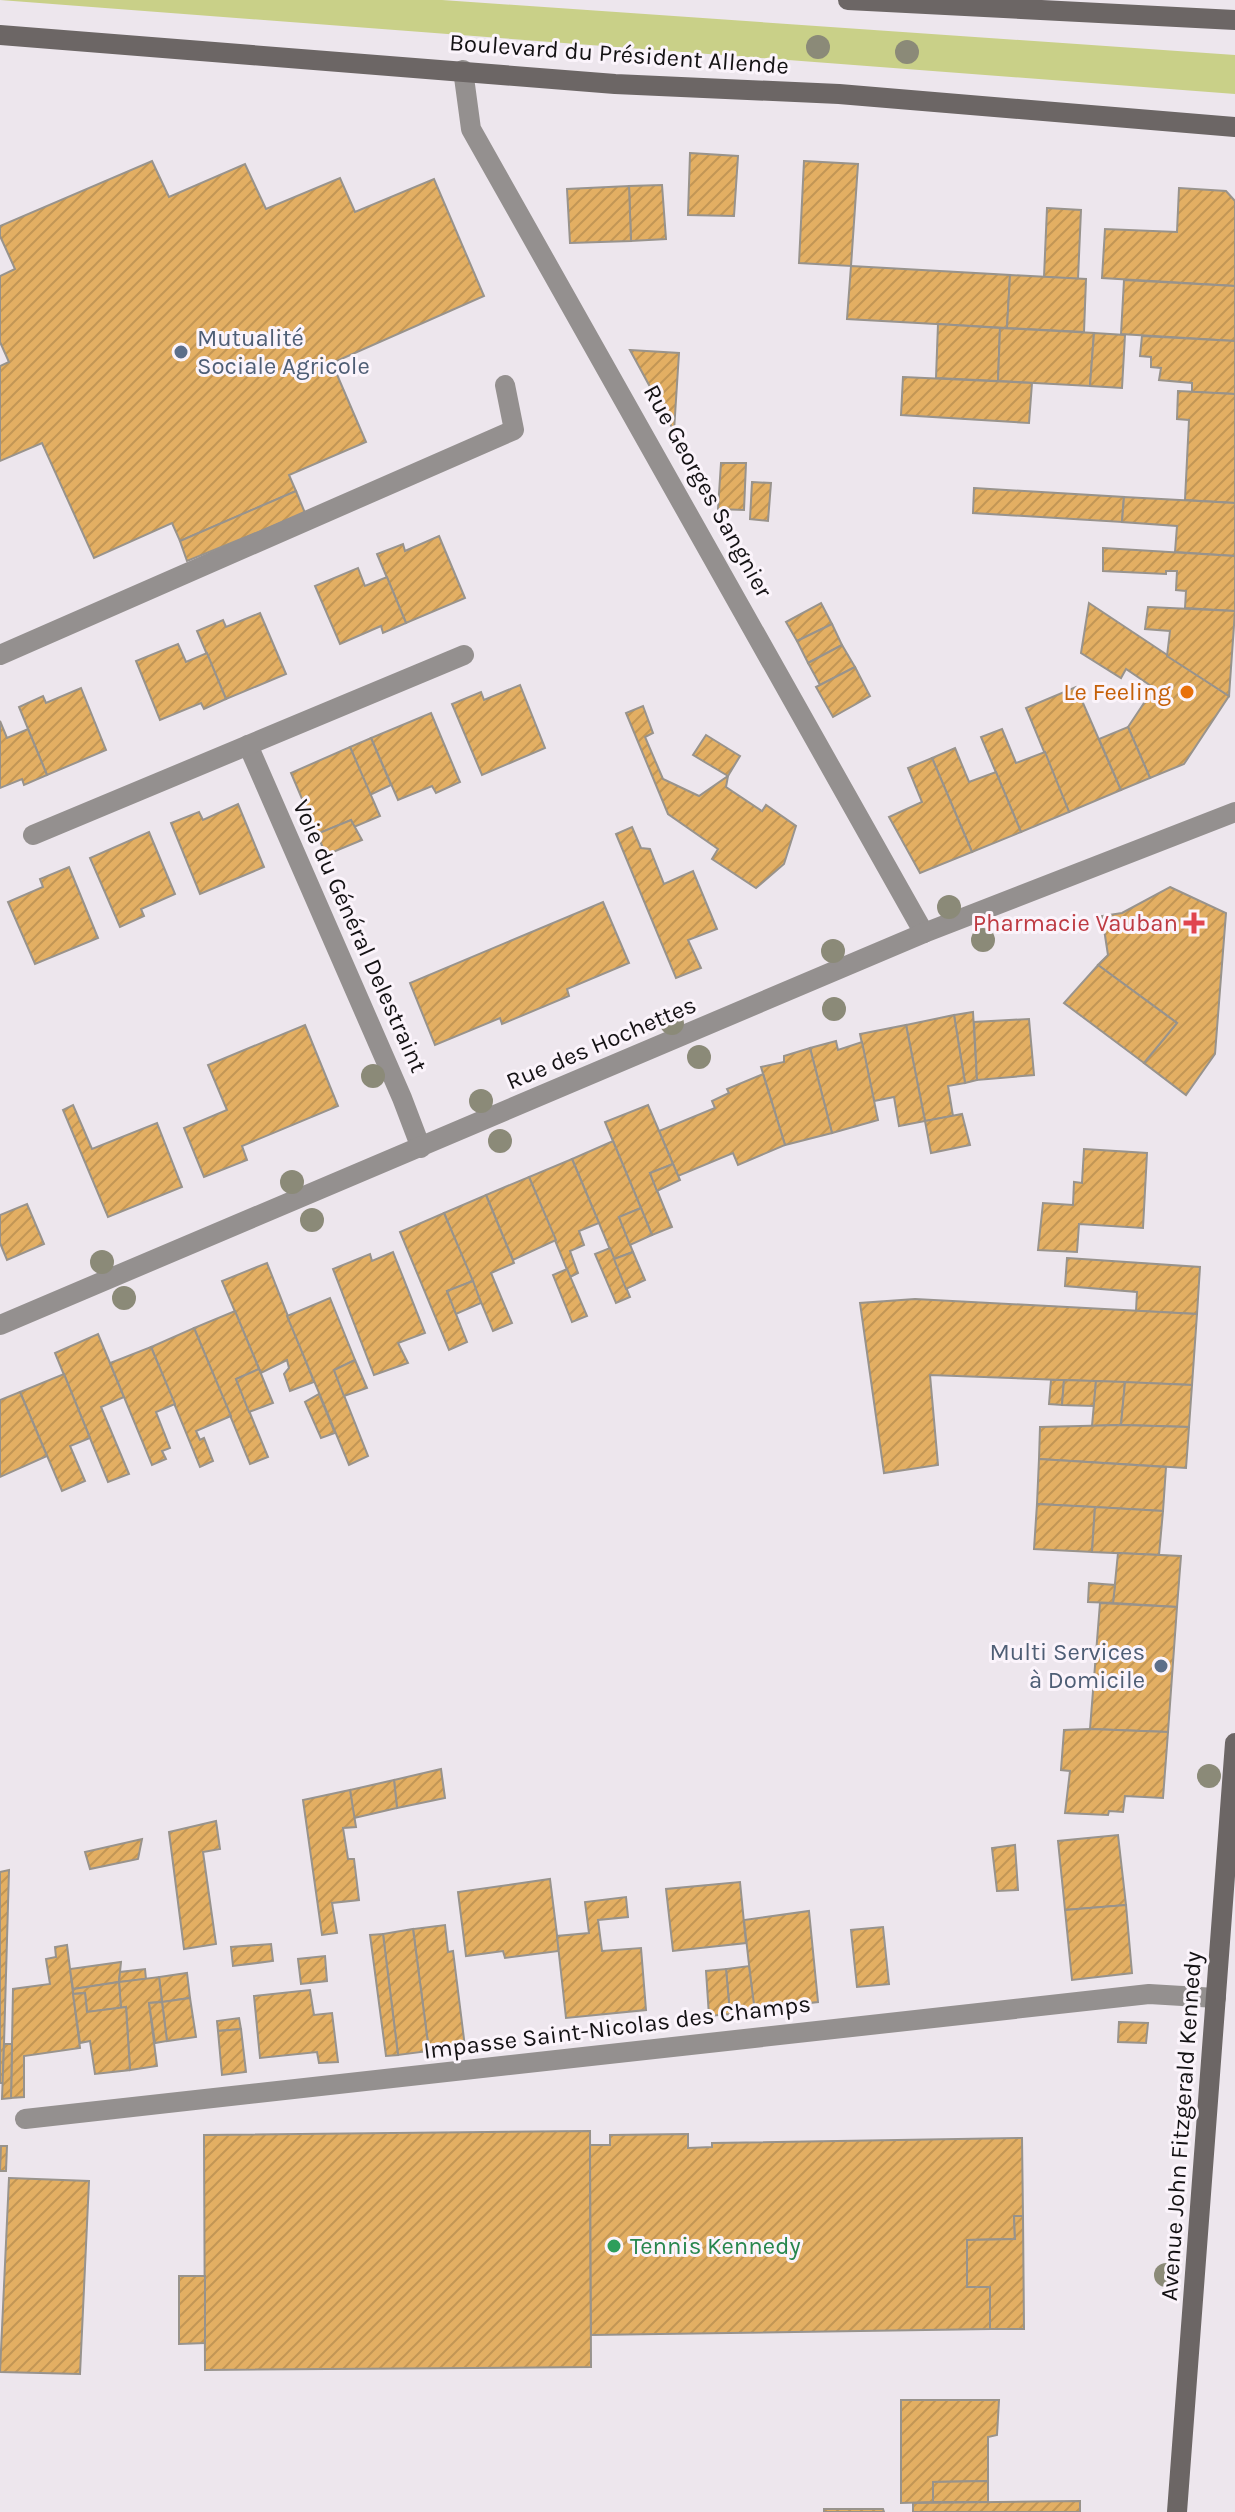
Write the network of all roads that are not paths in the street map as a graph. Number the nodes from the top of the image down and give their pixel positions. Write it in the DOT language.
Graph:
graph roads {
  1 [pos="848,0"];
  2 [pos="1235,20"];
  3 [pos="0,35"];
  4 [pos="463,70"];
  5 [pos="1235,127"];
  6 [pos="505,385"];
  7 [pos="0,655"];
  8 [pos="464,655"];
  9 [pos="248,745"];
  10 [pos="1230,814"];
  11 [pos="33,835"];
  12 [pos="924,933"];
  13 [pos="421,1148"];
  14 [pos="0,1325"];
  15 [pos="1235,1743"];
  16 [pos="1216,1998"];
  17 [pos="25,2119"];
  18 [pos="1177,2512"];
  1 -- 2 [label="main road"];
  3 -- 4 [label="main road, Boulevard du Président Allende"];
  4 -- 5 [label="main road, Boulevard du Président Allende"];
  4 -- 12 [label="street, Rue Georges Sangnier"];
  6 -- 7 [label="street"];
  8 -- 9 [label="street"];
  9 -- 11 [label="street"];
  9 -- 13 [label="street, Voie du Général Delestraint"];
  10 -- 12 [label="street, Rue des Hochettes"];
  12 -- 13 [label="street, Rue des Hochettes"];
  13 -- 14 [label="street, Rue des Hochettes"];
  15 -- 16 [label="main road, Avenue John Fitzgerald Kennedy"];
  16 -- 17 [label="street, Impasse Saint-Nicolas des Champs"];
  16 -- 18 [label="main road, Avenue John Fitzgerald Kennedy"];
}
